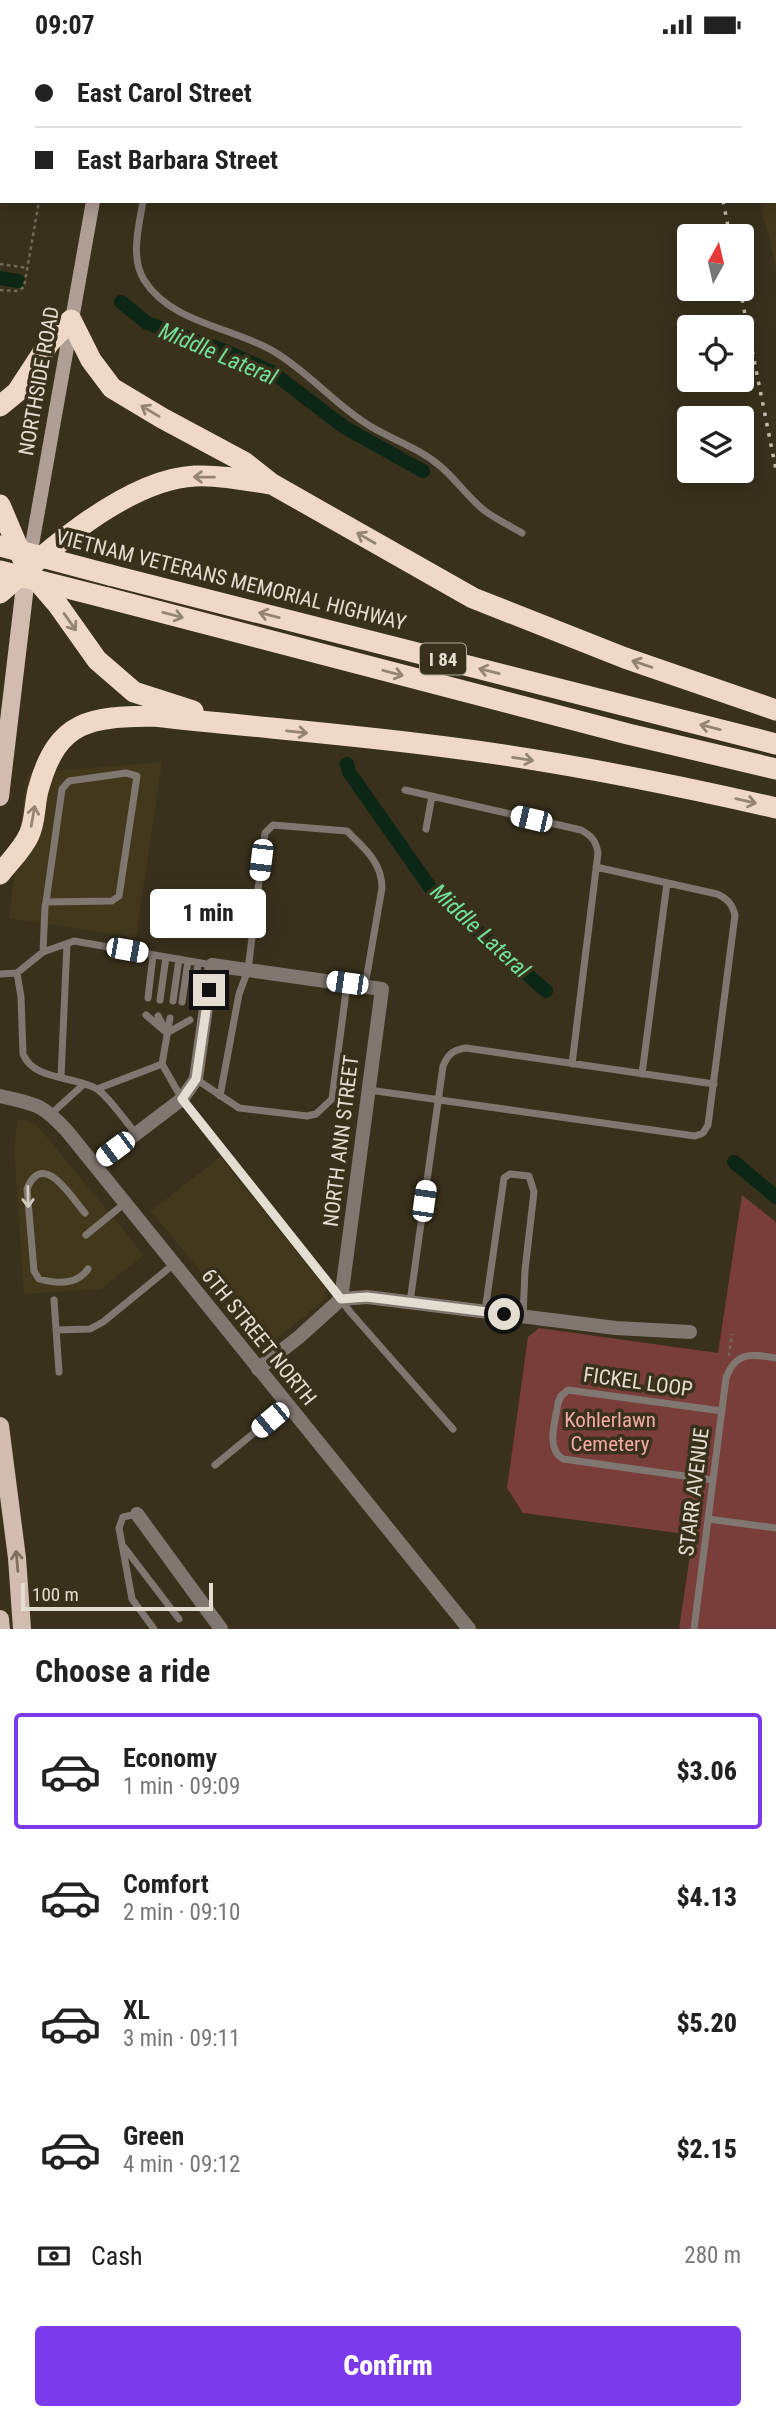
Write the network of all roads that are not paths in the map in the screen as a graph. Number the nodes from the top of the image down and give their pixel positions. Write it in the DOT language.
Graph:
graph roads {
  1 [pos="93,203"];
  2 [pos="143,203"];
  3 [pos="71,320"];
  4 [pos="0,406"];
  5 [pos="272,484"];
  6 [pos="0,505"];
  7 [pos="522,533"];
  8 [pos="0,546"];
  9 [pos="27,569"];
  10 [pos="0,571"];
  11 [pos="0,593"];
  12 [pos="776,710"];
  13 [pos="263,728"];
  14 [pos="776,744"];
  15 [pos="776,769"];
  16 [pos="405,790"];
  17 [pos="432,796"];
  18 [pos="0,797"];
  19 [pos="776,809"];
  20 [pos="426,829"];
  21 [pos="596,867"];
  22 [pos="0,874"];
  23 [pos="667,883"];
  24 [pos="46,902"];
  25 [pos="67,944"];
  26 [pos="43,952"];
  27 [pos="153,955"];
  28 [pos="166,957"];
  29 [pos="179,959"];
  30 [pos="188,961"];
  31 [pos="205,964"];
  32 [pos="248,970"];
  33 [pos="17,973"];
  34 [pos="0,974"];
  35 [pos="347,983"];
  36 [pos="365,986"];
  37 [pos="148,998"];
  38 [pos="160,1000"];
  39 [pos="173,1001"];
  40 [pos="182,1002"];
  41 [pos="193,1003"];
  42 [pos="146,1015"];
  43 [pos="158,1016"];
  44 [pos="170,1018"];
  45 [pos="180,1019"];
  46 [pos="190,1020"];
  47 [pos="167,1033"];
  48 [pos="572,1063"];
  49 [pos="162,1064"];
  50 [pos="642,1074"];
  51 [pos="61,1077"];
  52 [pos="196,1079"];
  53 [pos="84,1084"];
  54 [pos="714,1084"];
  55 [pos="97,1089"];
  56 [pos="369,1090"];
  57 [pos="0,1096"];
  58 [pos="220,1096"];
  59 [pos="182,1099"];
  60 [pos="438,1099"];
  61 [pos="51,1114"];
  62 [pos="135,1134"];
  63 [pos="94,1165"];
  64 [pos="125,1203"];
  65 [pos="85,1213"];
  66 [pos="86,1235"];
  67 [pos="174,1264"];
  68 [pos="88,1269"];
  69 [pos="341,1299"];
  70 [pos="54,1300"];
  71 [pos="410,1302"];
  72 [pos="485,1311"];
  73 [pos="523,1316"];
  74 [pos="56,1330"];
  75 [pos="690,1332"];
  76 [pos="776,1357"];
  77 [pos="258,1369"];
  78 [pos="58,1372"];
  79 [pos="288,1405"];
  80 [pos="722,1411"];
  81 [pos="0,1426"];
  82 [pos="453,1429"];
  83 [pos="215,1465"];
  84 [pos="713,1480"];
  85 [pos="137,1514"];
  86 [pos="708,1519"];
  87 [pos="776,1528"];
  88 [pos="123,1547"];
  89 [pos="0,1619"];
  90 [pos="179,1619"];
  91 [pos="214,1626"];
  92 [pos="1,1629"];
  93 [pos="22,1629"];
  94 [pos="153,1629"];
  95 [pos="470,1629"];
  96 [pos="694,1629"];
  1 -- 3 [label="main road, NORTHSIDE ROAD"];
  2 -- 7 [label="lane"];
  3 -- 4 [label="highway"];
  5 -- 3 [label="highway, one-way"];
  3 -- 9 [label="main road, NORTHSIDE ROAD"];
  5 -- 9 [label="highway, one-way"];
  12 -- 5 [label="highway, one-way"];
  6 -- 9 [label="highway"];
  14 -- 8 [label="highway, VIETNAM VETERANS MEMORIAL HIGHWAY / I 84, one-way, bridge"];
  9 -- 11 [label="highway"];
  9 -- 13 [label="highway, one-way"];
  9 -- 18 [label="main road"];
  10 -- 15 [label="highway, I 84, one-way, bridge"];
  13 -- 19 [label="highway, one-way"];
  22 -- 13 [label="highway, one-way"];
  16 -- 17 [label="lane"];
  17 -- 20 [label="lane"];
  17 -- 21 [label="lane"];
  21 -- 23 [label="lane"];
  21 -- 48 [label="lane"];
  23 -- 50 [label="lane"];
  23 -- 54 [label="lane"];
  24 -- 24 [label="lane"];
  24 -- 26 [label="lane"];
  25 -- 26 [label="lane"];
  25 -- 27 [label="lane"];
  25 -- 51 [label="lane"];
  26 -- 33 [label="lane"];
  27 -- 28 [label="lane"];
  27 -- 37 [label="lane"];
  28 -- 29 [label="lane"];
  28 -- 38 [label="lane"];
  29 -- 30 [label="lane"];
  29 -- 39 [label="lane"];
  30 -- 31 [label="lane"];
  30 -- 40 [label="lane"];
  31 -- 32 [label="street"];
  31 -- 41 [label="lane"];
  31 -- 52 [label="street"];
  32 -- 35 [label="street"];
  32 -- 36 [label="lane"];
  32 -- 58 [label="lane"];
  33 -- 34 [label="lane"];
  33 -- 51 [label="lane"];
  35 -- 36 [label="street"];
  35 -- 58 [label="lane"];
  36 -- 56 [label="street, NORTH ANN STREET"];
  42 -- 47 [label="lane"];
  43 -- 47 [label="lane"];
  44 -- 47 [label="lane"];
  45 -- 47 [label="lane"];
  46 -- 47 [label="lane"];
  47 -- 49 [label="lane"];
  48 -- 50 [label="lane"];
  48 -- 60 [label="lane"];
  49 -- 55 [label="lane"];
  49 -- 59 [label="lane"];
  50 -- 54 [label="lane"];
  51 -- 53 [label="lane"];
  52 -- 58 [label="lane"];
  52 -- 59 [label="street"];
  53 -- 55 [label="lane"];
  53 -- 61 [label="lane"];
  54 -- 60 [label="lane"];
  55 -- 62 [label="lane"];
  56 -- 60 [label="lane"];
  56 -- 69 [label="street, NORTH ANN STREET"];
  57 -- 61 [label="street, 6TH STREET NORTH"];
  59 -- 62 [label="street"];
  59 -- 69 [label="lane"];
  60 -- 71 [label="lane"];
  61 -- 63 [label="street, 6TH STREET NORTH"];
  62 -- 63 [label="street"];
  63 -- 64 [label="street, 6TH STREET NORTH"];
  64 -- 66 [label="lane"];
  64 -- 67 [label="street, 6TH STREET NORTH"];
  65 -- 68 [label="lane, one-way"];
  67 -- 74 [label="lane"];
  67 -- 77 [label="street, 6TH STREET NORTH"];
  69 -- 71 [label="street"];
  69 -- 77 [label="street"];
  69 -- 82 [label="lane"];
  70 -- 74 [label="lane"];
  71 -- 72 [label="street"];
  72 -- 73 [label="street"];
  72 -- 73 [label="lane"];
  73 -- 75 [label="street"];
  74 -- 78 [label="lane"];
  76 -- 80 [label="lane, STARR AVENUE"];
  77 -- 79 [label="street, 6TH STREET NORTH"];
  79 -- 83 [label="lane"];
  79 -- 95 [label="street, 6TH STREET NORTH"];
  80 -- 84 [label="lane, STARR AVENUE"];
  80 -- 84 [label="lane, FICKEL LOOP"];
  93 -- 81 [label="main road, one-way"];
  84 -- 86 [label="lane, STARR AVENUE"];
  85 -- 88 [label="lane"];
  85 -- 91 [label="street"];
  86 -- 87 [label="lane"];
  86 -- 96 [label="lane, STARR AVENUE"];
  88 -- 90 [label="lane"];
  88 -- 94 [label="lane"];
  89 -- 92 [label="main road"];
}
